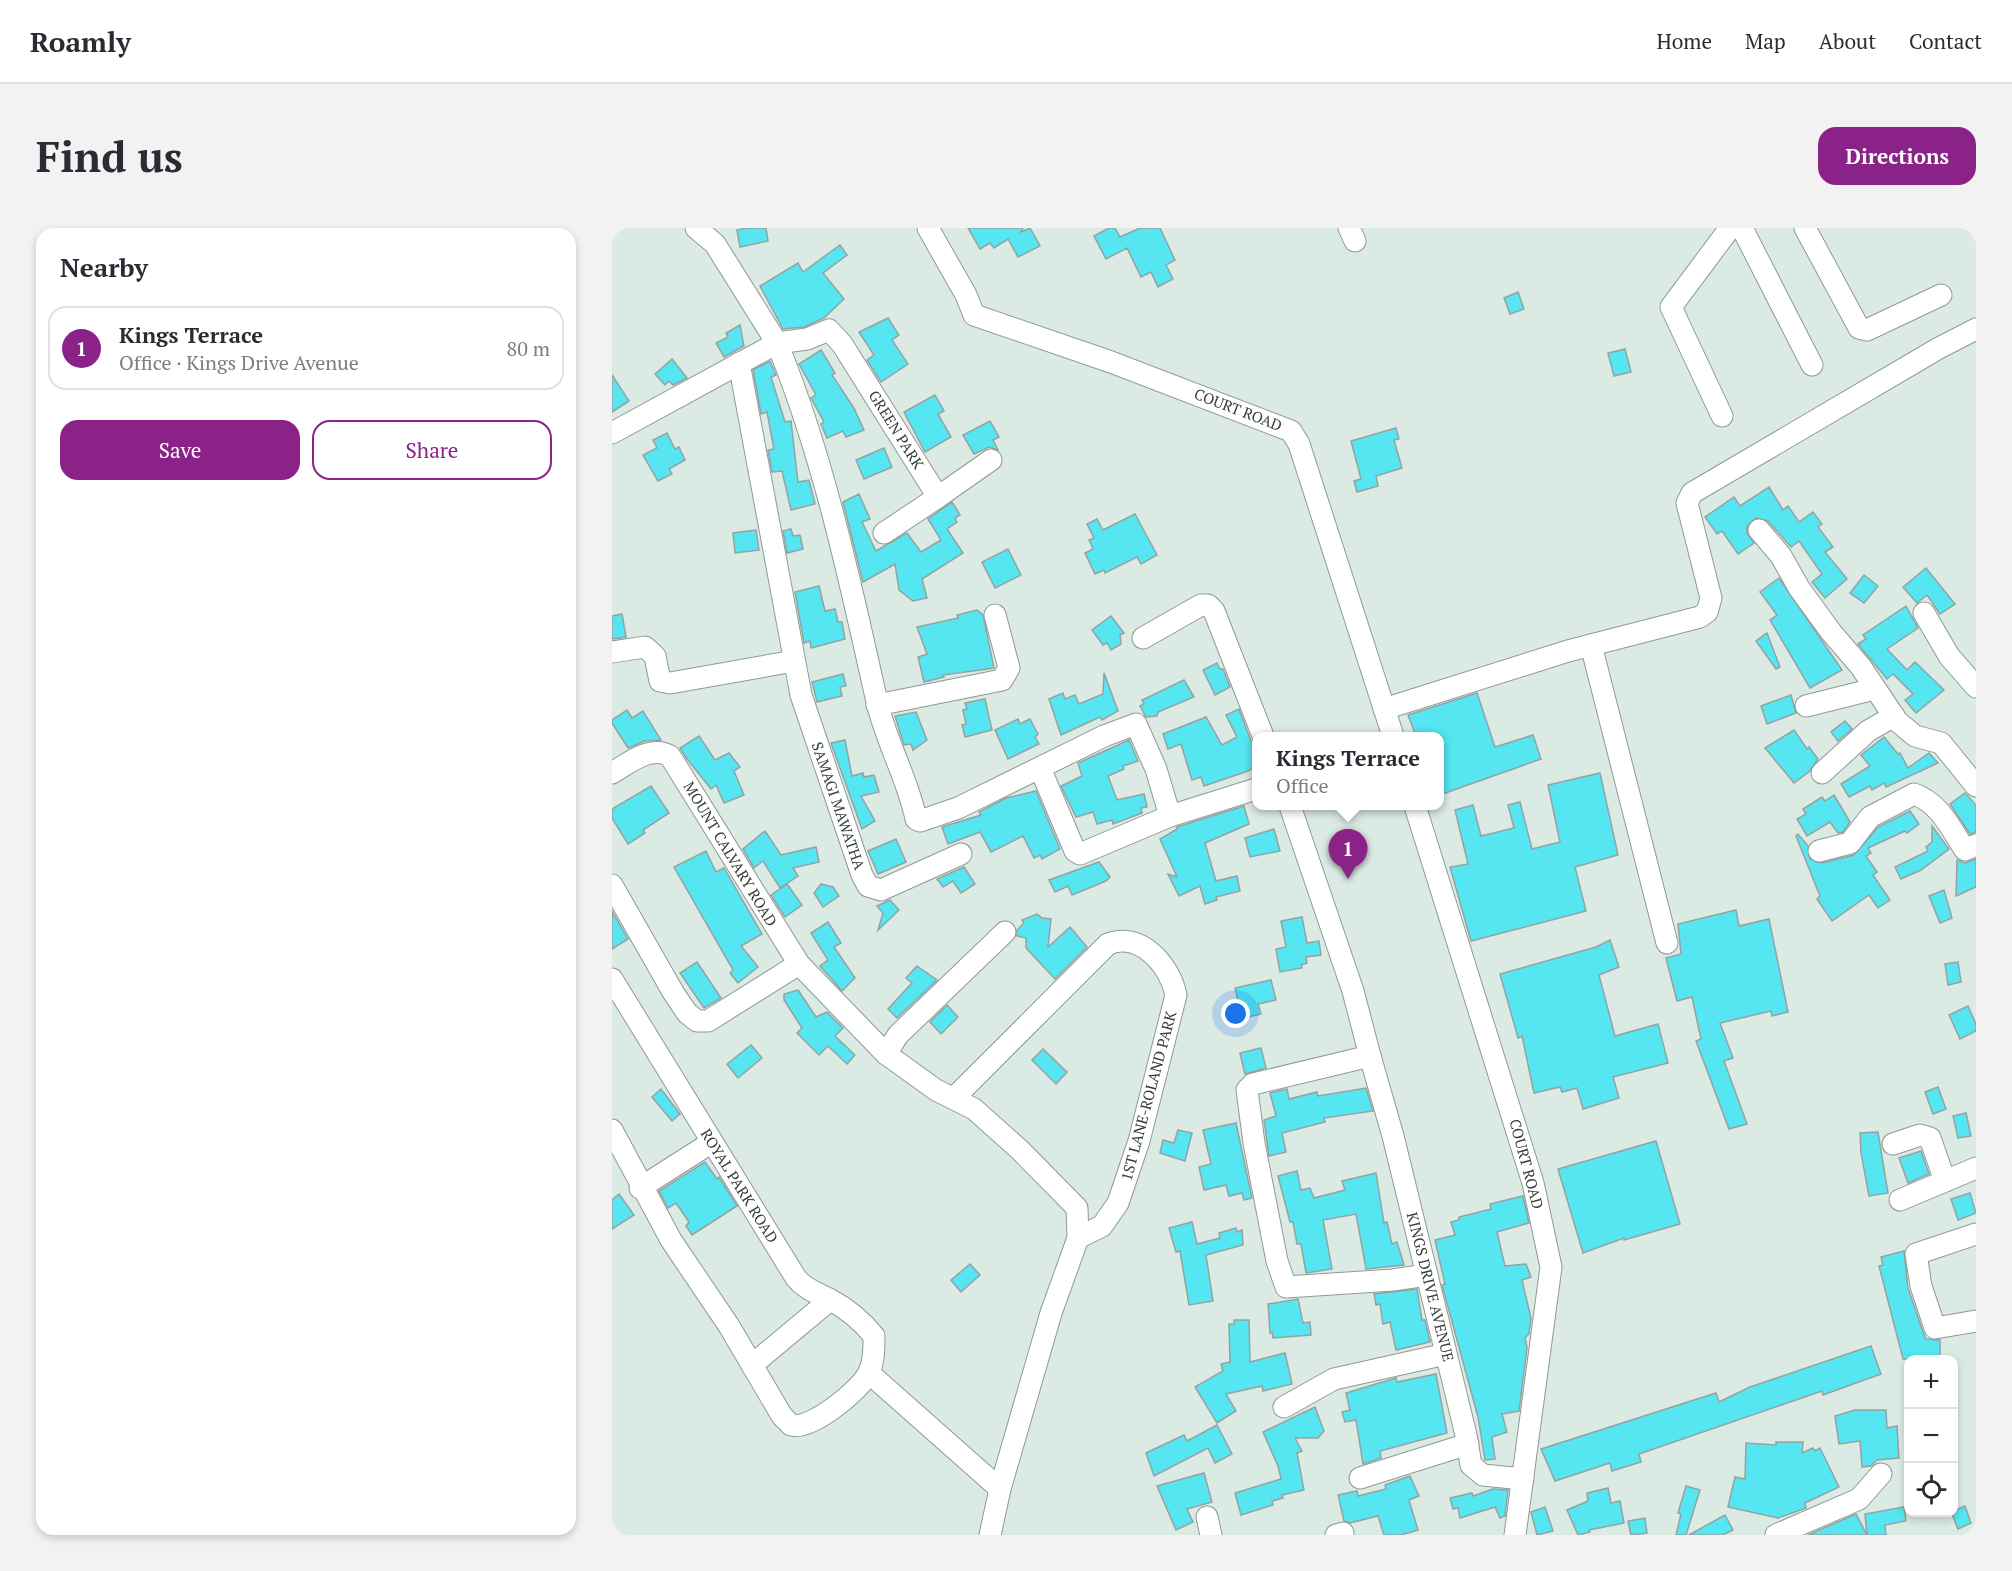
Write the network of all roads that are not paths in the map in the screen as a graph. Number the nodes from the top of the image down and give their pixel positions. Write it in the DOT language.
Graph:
graph roads {
  1 [pos="696,228"];
  2 [pos="928,228"];
  3 [pos="1730,228"];
  4 [pos="1742,228"];
  5 [pos="1806,228"];
  6 [pos="1941,295"];
  7 [pos="1976,329"];
  8 [pos="777,343"];
  9 [pos="739,363"];
  10 [pos="1812,365"];
  11 [pos="1722,416"];
  12 [pos="612,433"];
  13 [pos="991,460"];
  14 [pos="938,497"];
  15 [pos="1759,530"];
  16 [pos="884,532"];
  17 [pos="1924,613"];
  18 [pos="995,615"];
  19 [pos="1143,638"];
  20 [pos="1591,645"];
  21 [pos="612,652"];
  22 [pos="794,661"];
  23 [pos="1874,686"];
  24 [pos="1976,687"];
  25 [pos="877,705"];
  26 [pos="1806,706"];
  27 [pos="1384,708"];
  28 [pos="1894,716"];
  29 [pos="1261,732"];
  30 [pos="1392,732"];
  31 [pos="1040,768"];
  32 [pos="612,773"];
  33 [pos="1822,773"];
  34 [pos="1976,786"];
  35 [pos="1252,791"];
  36 [pos="1291,810"];
  37 [pos="1415,810"];
  38 [pos="1170,816"];
  39 [pos="1976,845"];
  40 [pos="1819,851"];
  41 [pos="961,854"];
  42 [pos="612,885"];
  43 [pos="1005,932"];
  44 [pos="1667,943"];
  45 [pos="799,964"];
  46 [pos="612,979"];
  47 [pos="886,1054"];
  48 [pos="1370,1056"];
  49 [pos="954,1098"];
  50 [pos="612,1130"];
  51 [pos="712,1142"];
  52 [pos="1893,1144"];
  53 [pos="1976,1168"];
  54 [pos="1946,1180"];
  55 [pos="640,1188"];
  56 [pos="1900,1200"];
  57 [pos="1976,1234"];
  58 [pos="1078,1238"];
  59 [pos="1427,1275"];
  60 [pos="830,1300"];
  61 [pos="1976,1321"];
  62 [pos="1446,1354"];
  63 [pos="752,1365"];
  64 [pos="869,1373"];
  65 [pos="1284,1407"];
  66 [pos="1468,1444"];
  67 [pos="1881,1474"];
  68 [pos="1360,1478"];
  69 [pos="1523,1479"];
  70 [pos="1000,1489"];
  71 [pos="990,1535"];
  72 [pos="1515,1535"];
  73 [pos="1776,1535"];
  1 -- 8 [label="street"];
  2 -- 27 [label="street, COURT ROAD"];
  3 -- 11 [label="street"];
  4 -- 10 [label="street"];
  5 -- 6 [label="street"];
  7 -- 20 [label="street"];
  8 -- 9 [label="street"];
  8 -- 14 [label="street, GREEN PARK"];
  8 -- 25 [label="street"];
  9 -- 12 [label="street"];
  9 -- 22 [label="street, SAMAGI MAWATHA"];
  13 -- 14 [label="street"];
  14 -- 16 [label="street"];
  15 -- 23 [label="street"];
  17 -- 24 [label="street"];
  18 -- 25 [label="street"];
  19 -- 29 [label="street"];
  20 -- 27 [label="street"];
  20 -- 44 [label="street"];
  21 -- 22 [label="street"];
  22 -- 41 [label="street, SAMAGI MAWATHA"];
  23 -- 26 [label="street"];
  23 -- 28 [label="street"];
  25 -- 31 [label="street"];
  27 -- 30 [label="street, COURT ROAD"];
  28 -- 33 [label="street"];
  28 -- 34 [label="street"];
  31 -- 38 [label="street"];
  31 -- 38 [label="street"];
  32 -- 45 [label="street, MOUNT CALVARY ROAD"];
  35 -- 38 [label="street"];
  36 -- 48 [label="street, KINGS DRIVE AVENUE"];
  37 -- 69 [label="street, COURT ROAD"];
  39 -- 40 [label="street"];
  42 -- 45 [label="street"];
  43 -- 47 [label="street"];
  45 -- 47 [label="street, MOUNT CALVARY ROAD"];
  46 -- 51 [label="street, ROYAL PARK ROAD"];
  47 -- 49 [label="street, MOUNT CALVARY ROAD"];
  48 -- 59 [label="street, KINGS DRIVE AVENUE"];
  48 -- 59 [label="street"];
  49 -- 58 [label="street, MOUNT CALVARY ROAD"];
  49 -- 58 [label="street, 1ST LANE-ROLAND PARK"];
  50 -- 55 [label="street"];
  51 -- 55 [label="street"];
  51 -- 60 [label="street, ROYAL PARK ROAD"];
  52 -- 54 [label="street"];
  53 -- 54 [label="street"];
  54 -- 56 [label="street"];
  55 -- 63 [label="street"];
  57 -- 61 [label="street"];
  58 -- 70 [label="street"];
  59 -- 62 [label="street, KINGS DRIVE AVENUE"];
  60 -- 63 [label="street"];
  60 -- 64 [label="street, ROYAL PARK ROAD"];
  62 -- 65 [label="street"];
  62 -- 66 [label="street, KINGS DRIVE AVENUE"];
  63 -- 64 [label="street"];
  64 -- 70 [label="street"];
  66 -- 68 [label="street"];
  66 -- 69 [label="street, KINGS DRIVE AVENUE"];
  67 -- 73 [label="street"];
  69 -- 72 [label="street, COURT ROAD"];
  70 -- 71 [label="street"];
}
